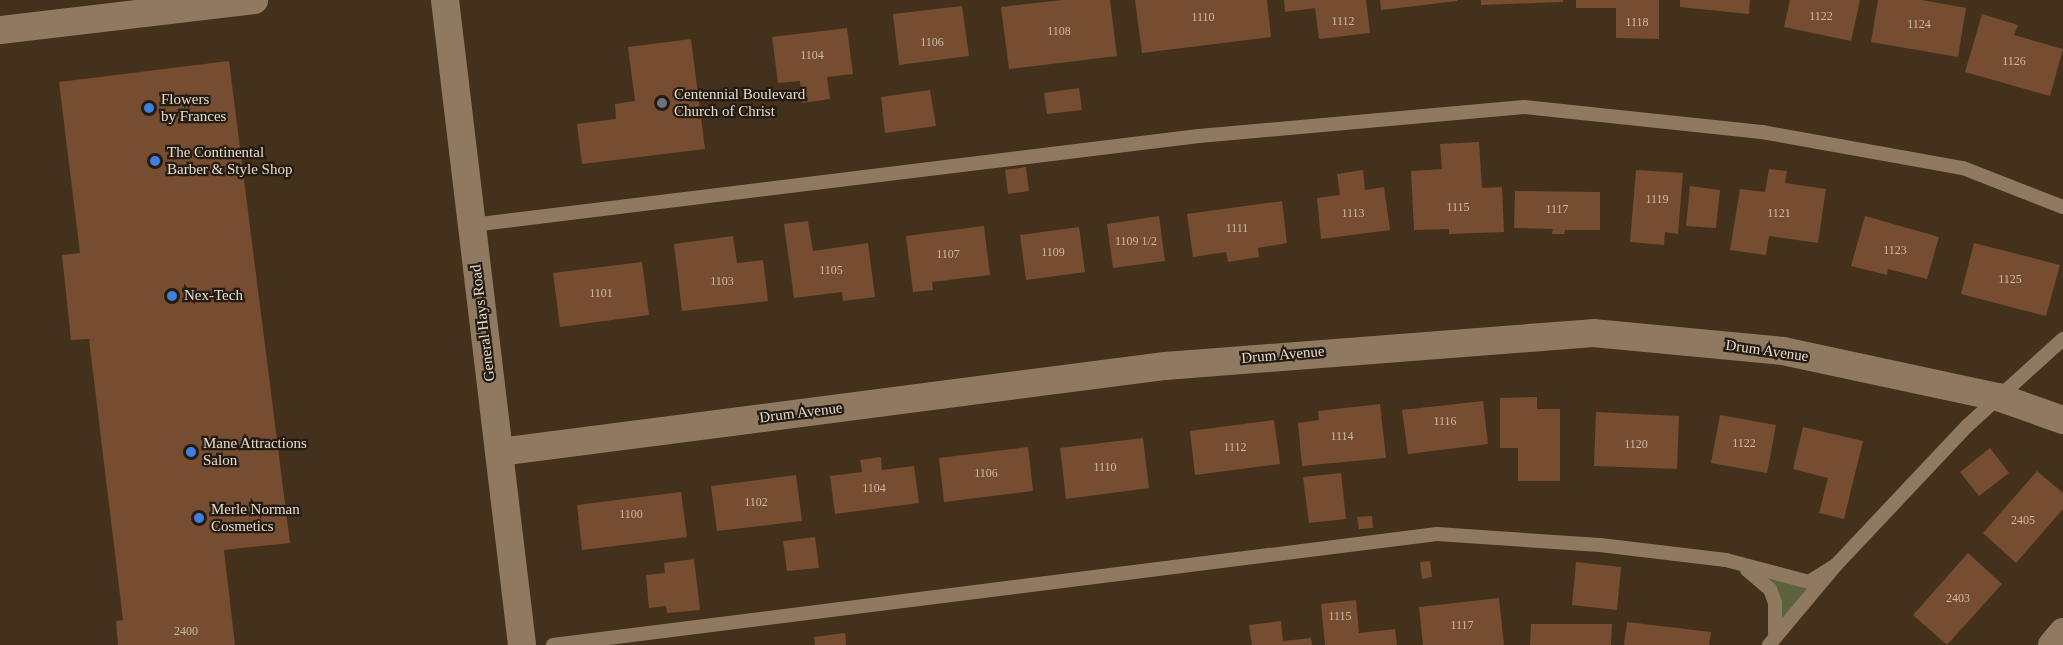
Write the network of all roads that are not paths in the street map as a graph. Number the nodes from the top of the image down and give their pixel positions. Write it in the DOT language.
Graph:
graph roads {
  1 [pos="255,0"];
  2 [pos="445,0"];
  3 [pos="217,2"];
  4 [pos="0,30"];
  5 [pos="2063,207"];
  6 [pos="472,225"];
  7 [pos="2063,339"];
  8 [pos="1998,397"];
  9 [pos="2063,420"];
  10 [pos="499,452"];
  11 [pos="1726,560"];
  12 [pos="1836,565"];
  13 [pos="2063,632"];
  14 [pos="1772,639"];
  15 [pos="522,645"];
  16 [pos="553,645"];
  17 [pos="2052,645"];
  1 -- 3 [label="street"];
  2 -- 6 [label="street, General Hays Road"];
  3 -- 4 [label="street"];
  5 -- 6 [label="lane"];
  6 -- 10 [label="street, General Hays Road"];
  7 -- 8 [label="lane"];
  8 -- 9 [label="street, Drum Avenue"];
  8 -- 10 [label="street, Drum Avenue"];
  8 -- 12 [label="lane"];
  10 -- 15 [label="street, General Hays Road"];
  11 -- 12 [label="lane"];
  11 -- 14 [label="lane"];
  11 -- 16 [label="lane"];
  12 -- 14 [label="lane"];
  13 -- 17 [label="street"];
}
